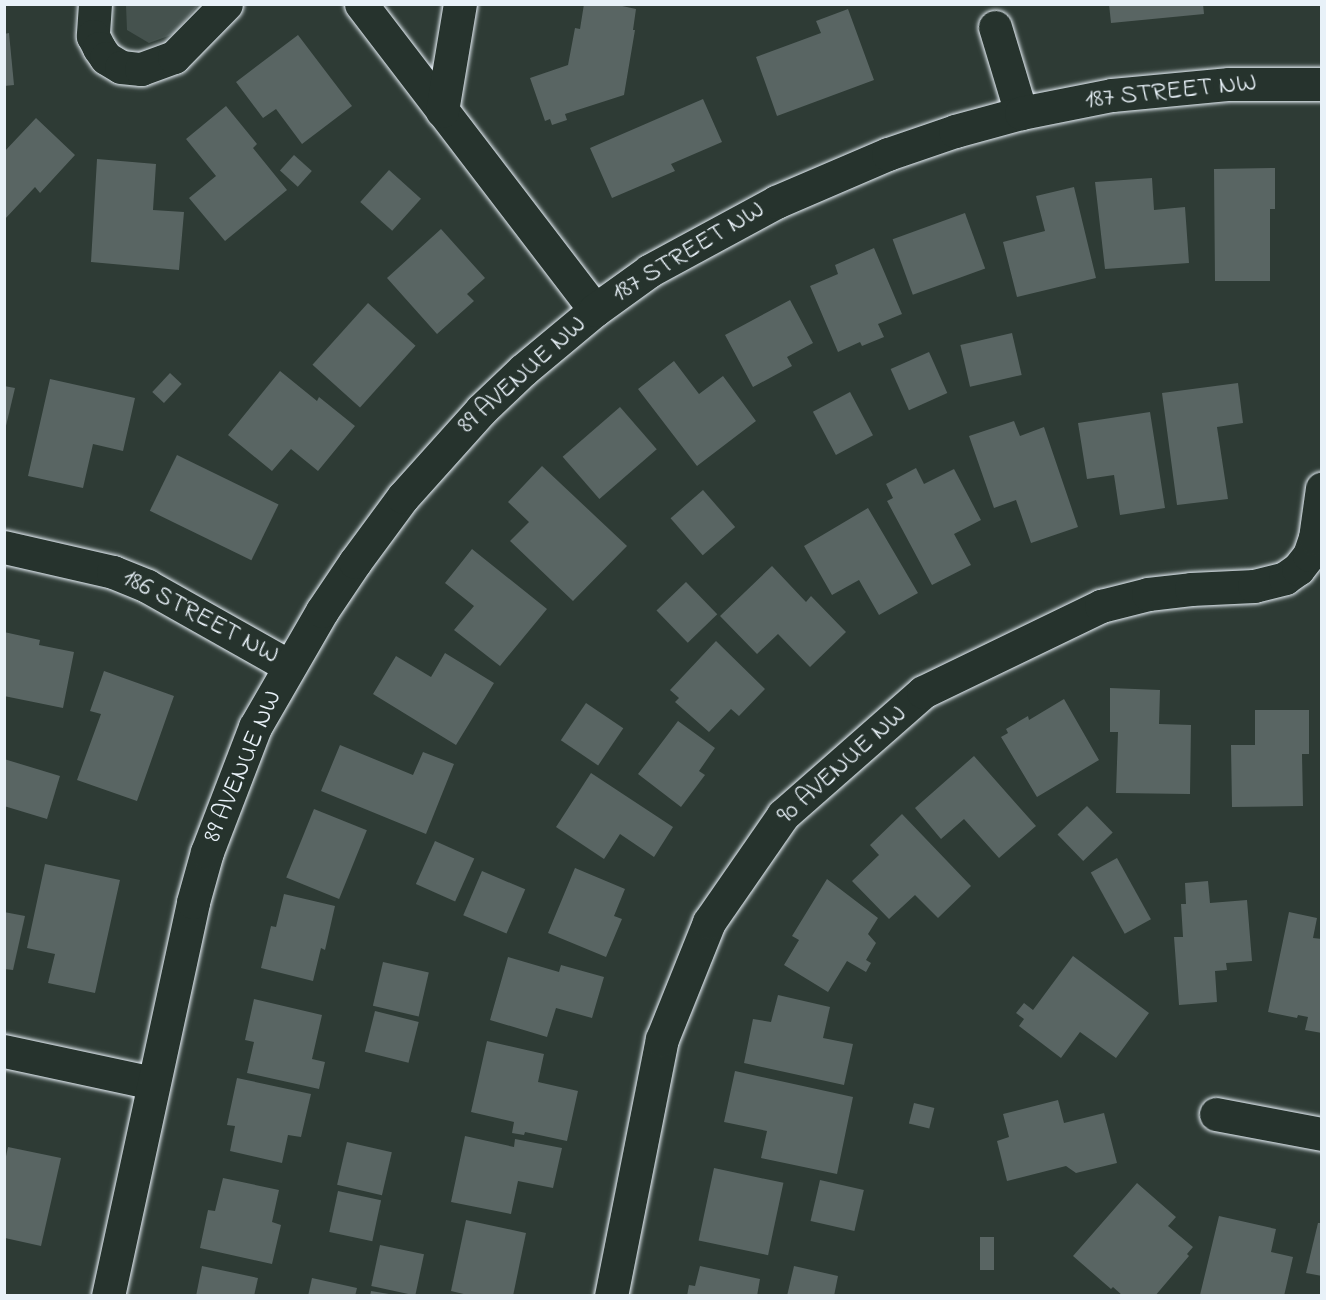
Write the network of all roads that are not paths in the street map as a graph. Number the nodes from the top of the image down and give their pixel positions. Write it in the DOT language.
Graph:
graph roads {
  1 [pos="95,4"];
  2 [pos="226,4"];
  3 [pos="362,4"];
  4 [pos="460,4"];
  5 [pos="995,27"];
  6 [pos="1322,84"];
  7 [pos="442,111"];
  8 [pos="1021,113"];
  9 [pos="595,310"];
  10 [pos="1322,489"];
  11 [pos="4,547"];
  12 [pos="289,666"];
  13 [pos="4,1051"];
  14 [pos="153,1083"];
  15 [pos="1215,1114"];
  16 [pos="1322,1134"];
  17 [pos="108,1296"];
  18 [pos="611,1296"];
  1 -- 2 [label="street"];
  3 -- 7 [label="street, 187 STREET NW"];
  4 -- 7 [label="street"];
  5 -- 8 [label="street"];
  6 -- 8 [label="street, 187 STREET NW"];
  7 -- 9 [label="street, 187 STREET NW"];
  8 -- 9 [label="street, 187 STREET NW"];
  9 -- 12 [label="street, 89 AVENUE NW"];
  10 -- 18 [label="street, 90 AVENUE NW"];
  11 -- 12 [label="street, 186 STREET NW"];
  12 -- 14 [label="street, 89 AVENUE NW"];
  13 -- 14 [label="street"];
  14 -- 17 [label="street, 89 AVENUE NW"];
  15 -- 16 [label="street"];
}
